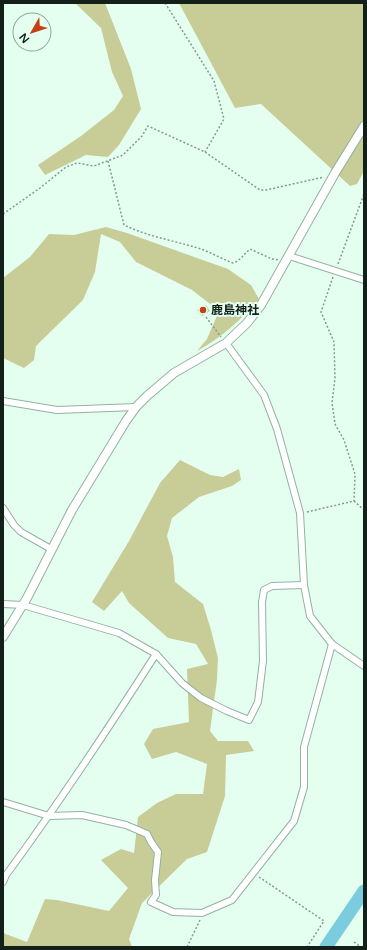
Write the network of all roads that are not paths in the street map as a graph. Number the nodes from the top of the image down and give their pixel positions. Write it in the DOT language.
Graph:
graph roads {
  1 [pos="364,126"];
  2 [pos="288,259"];
  3 [pos="364,280"];
  4 [pos="226,343"];
  5 [pos="3,401"];
  6 [pos="136,408"];
  7 [pos="3,508"];
  8 [pos="51,549"];
  9 [pos="304,585"];
  10 [pos="3,604"];
  11 [pos="23,605"];
  12 [pos="3,637"];
  13 [pos="332,644"];
  14 [pos="156,654"];
  15 [pos="364,666"];
  16 [pos="3,802"];
  17 [pos="49,816"];
  18 [pos="3,882"];
  1 -- 2 [label="street"];
  2 -- 3 [label="street"];
  2 -- 4 [label="street"];
  4 -- 6 [label="street"];
  4 -- 9 [label="street"];
  5 -- 6 [label="street"];
  6 -- 8 [label="street"];
  7 -- 8 [label="street"];
  8 -- 11 [label="street"];
  9 -- 13 [label="street"];
  9 -- 14 [label="street"];
  10 -- 11 [label="street"];
  11 -- 12 [label="street"];
  11 -- 14 [label="street"];
  13 -- 15 [label="street"];
  13 -- 17 [label="street"];
  14 -- 17 [label="street"];
  16 -- 17 [label="street"];
  17 -- 18 [label="street"];
}
